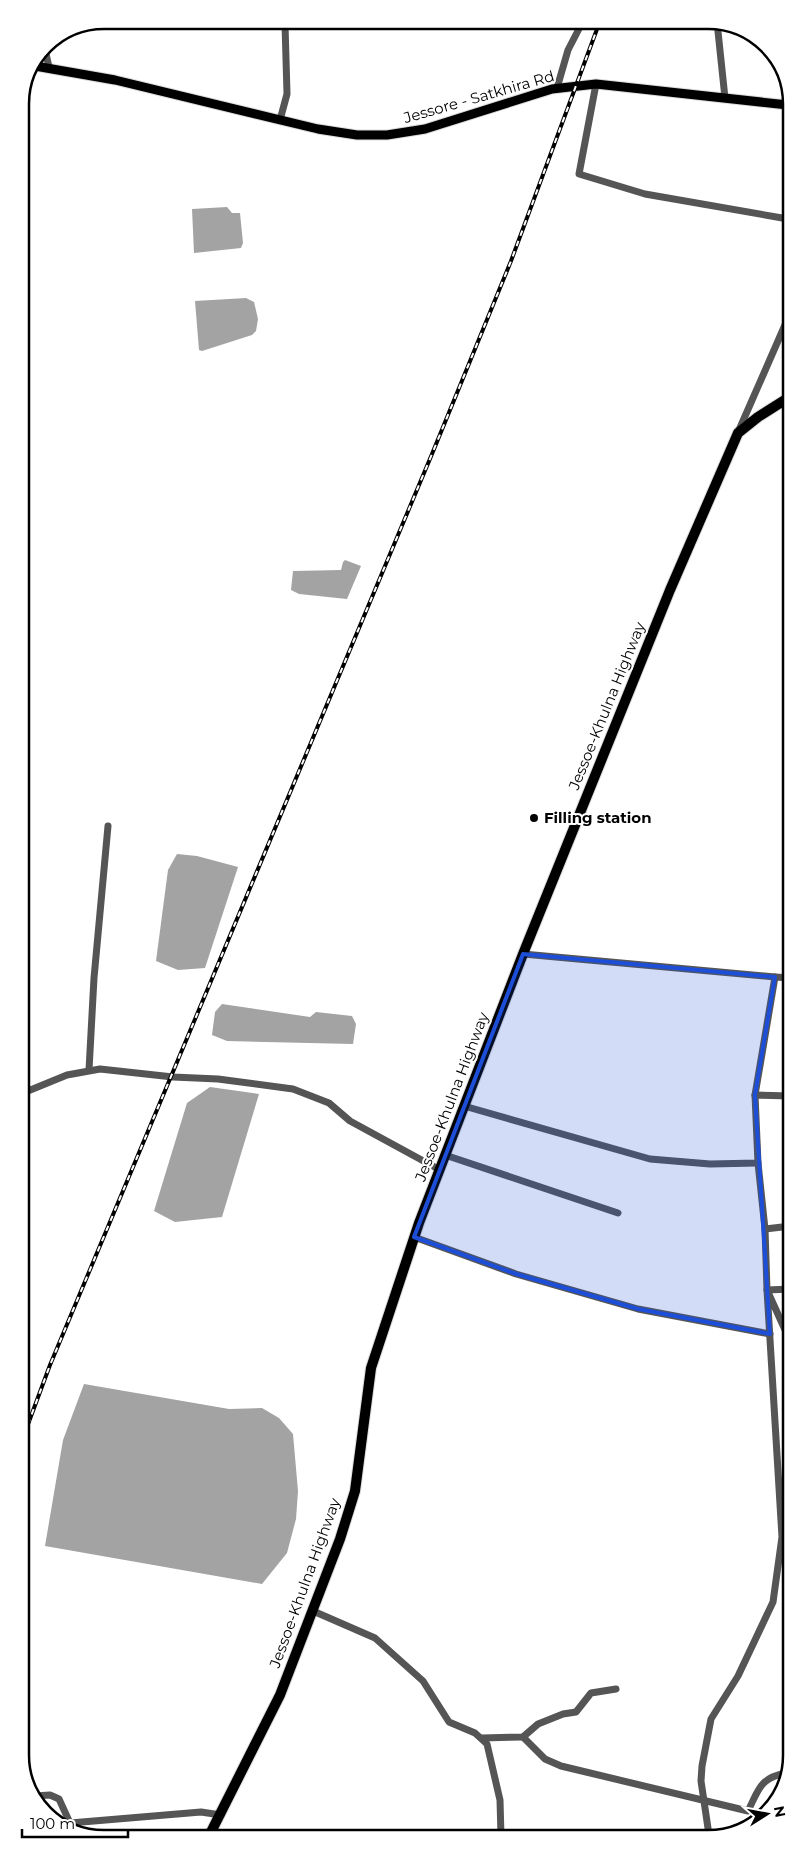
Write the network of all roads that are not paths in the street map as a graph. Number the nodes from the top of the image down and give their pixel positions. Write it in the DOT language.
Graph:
graph roads {
  1 [pos="285,29"];
  2 [pos="579,29"];
  3 [pos="718,29"];
  4 [pos="46,55"];
  5 [pos="40,66"];
  6 [pos="49,67"];
  7 [pos="596,84"];
  8 [pos="557,88"];
  9 [pos="725,98"];
  10 [pos="783,104"];
  11 [pos="280,120"];
  12 [pos="783,218"];
  13 [pos="783,330"];
  14 [pos="783,401"];
  15 [pos="738,433"];
  16 [pos="108,826"];
  17 [pos="523,954"];
  18 [pos="775,977"];
  19 [pos="783,978"];
  20 [pos="90,1070"];
  21 [pos="29,1091"];
  22 [pos="754,1095"];
  23 [pos="783,1096"];
  24 [pos="464,1106"];
  25 [pos="445,1156"];
  26 [pos="758,1163"];
  27 [pos="440,1170"];
  28 [pos="618,1213"];
  29 [pos="783,1227"];
  30 [pos="765,1229"];
  31 [pos="414,1237"];
  32 [pos="783,1289"];
  33 [pos="767,1290"];
  34 [pos="783,1325"];
  35 [pos="770,1334"];
  36 [pos="313,1611"];
  37 [pos="616,1689"];
  38 [pos="523,1737"];
  39 [pos="482,1738"];
  40 [pos="781,1774"];
  41 [pos="40,1796"];
  42 [pos="704,1800"];
  43 [pos="221,1815"];
  44 [pos="70,1822"];
  45 [pos="71,1823"];
  46 [pos="213,1830"];
  47 [pos="500,1830"];
  48 [pos="708,1830"];
  1 -- 11 [label="street"];
  2 -- 8 [label="street"];
  3 -- 9 [label="street"];
  4 -- 6 [label="street"];
  5 -- 6 [label="main road, Jessore - Satkhira Rd"];
  6 -- 11 [label="main road, Jessore - Satkhira Rd"];
  7 -- 8 [label="main road, Jessore - Satkhira Rd"];
  7 -- 9 [label="main road, Jessore - Satkhira Rd"];
  7 -- 12 [label="street"];
  8 -- 11 [label="main road, Jessore - Satkhira Rd"];
  9 -- 10 [label="main road, Jessore - Satkhira Rd"];
  13 -- 15 [label="street"];
  14 -- 15 [label="highway, Jessoe-Khulna Highway"];
  15 -- 17 [label="highway, Jessoe-Khulna Highway"];
  16 -- 20 [label="street"];
  17 -- 18 [label="street"];
  17 -- 24 [label="highway, Jessoe-Khulna Highway"];
  18 -- 19 [label="street"];
  18 -- 22 [label="street"];
  20 -- 21 [label="street"];
  20 -- 27 [label="street"];
  22 -- 23 [label="street"];
  22 -- 26 [label="street"];
  24 -- 25 [label="highway, Jessoe-Khulna Highway"];
  24 -- 26 [label="street"];
  25 -- 27 [label="highway, Jessoe-Khulna Highway"];
  25 -- 28 [label="street"];
  26 -- 30 [label="street"];
  27 -- 31 [label="highway, Jessoe-Khulna Highway"];
  29 -- 30 [label="street"];
  30 -- 33 [label="street"];
  31 -- 35 [label="street"];
  31 -- 36 [label="highway, Jessoe-Khulna Highway"];
  32 -- 33 [label="street"];
  33 -- 34 [label="street"];
  33 -- 35 [label="street"];
  35 -- 42 [label="street"];
  36 -- 39 [label="street"];
  36 -- 43 [label="highway, Jessoe-Khulna Highway"];
  37 -- 38 [label="street"];
  38 -- 39 [label="street"];
  38 -- 42 [label="street"];
  39 -- 47 [label="street"];
  40 -- 42 [label="street"];
  41 -- 44 [label="street"];
  42 -- 48 [label="street"];
  43 -- 45 [label="street"];
  43 -- 46 [label="highway, Jessoe-Khulna Highway"];
}
